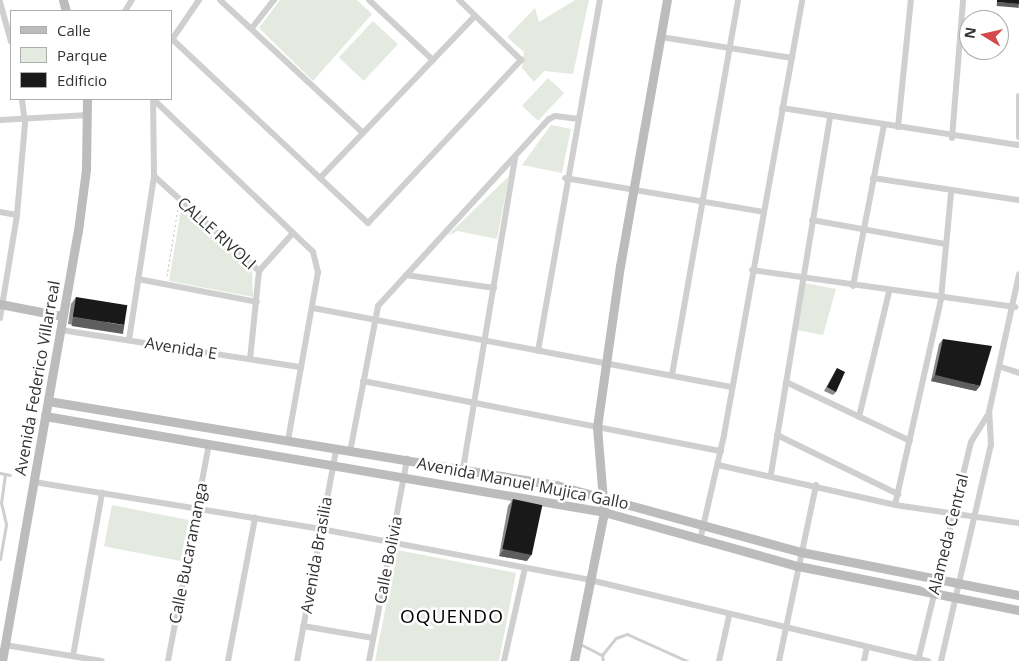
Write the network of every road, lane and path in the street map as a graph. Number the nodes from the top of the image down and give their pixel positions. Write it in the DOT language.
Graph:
graph roads {
  1 [pos="199,0"];
  2 [pos="220,0"];
  3 [pos="274,0"];
  4 [pos="369,0"];
  5 [pos="459,0"];
  6 [pos="600,0"];
  7 [pos="668,0"];
  8 [pos="738,0"];
  9 [pos="802,0"];
  10 [pos="911,0"];
  11 [pos="964,0"];
  12 [pos="0,2"];
  13 [pos="475,16"];
  14 [pos="252,28"];
  15 [pos="661,37"];
  16 [pos="10,38"];
  17 [pos="172,40"];
  18 [pos="729,48"];
  19 [pos="792,58"];
  20 [pos="433,60"];
  21 [pos="1019,96"];
  22 [pos="22,100"];
  23 [pos="87,100"];
  24 [pos="153,100"];
  25 [pos="154,100"];
  26 [pos="782,108"];
  27 [pos="88,115"];
  28 [pos="830,116"];
  29 [pos="25,118"];
  30 [pos="579,119"];
  31 [pos="0,120"];
  32 [pos="884,124"];
  33 [pos="898,127"];
  34 [pos="363,133"];
  35 [pos="1019,137"];
  36 [pos="952,138"];
  37 [pos="1019,145"];
  38 [pos="514,158"];
  39 [pos="154,176"];
  40 [pos="320,178"];
  41 [pos="565,178"];
  42 [pos="873,178"];
  43 [pos="634,188"];
  44 [pos="951,193"];
  45 [pos="180,200"];
  46 [pos="1019,200"];
  47 [pos="702,202"];
  48 [pos="0,212"];
  49 [pos="763,212"];
  50 [pos="17,214"];
  51 [pos="812,220"];
  52 [pos="863,229"];
  53 [pos="293,233"];
  54 [pos="946,244"];
  55 [pos="752,270"];
  56 [pos="259,271"];
  57 [pos="1019,274"];
  58 [pos="406,275"];
  59 [pos="802,278"];
  60 [pos="138,279"];
  61 [pos="166,284"];
  62 [pos="853,286"];
  63 [pos="494,288"];
  64 [pos="889,292"];
  65 [pos="941,299"];
  66 [pos="257,302"];
  67 [pos="1,304"];
  68 [pos="1015,307"];
  69 [pos="313,308"];
  70 [pos="62,316"];
  71 [pos="0,318"];
  72 [pos="374,319"];
  73 [pos="1016,320"];
  74 [pos="61,330"];
  75 [pos="129,340"];
  76 [pos="486,341"];
  77 [pos="538,351"];
  78 [pos="250,359"];
  79 [pos="607,363"];
  80 [pos="300,367"];
  81 [pos="1000,367"];
  82 [pos="1019,373"];
  83 [pos="672,375"];
  84 [pos="363,381"];
  85 [pos="786,382"];
  86 [pos="733,387"];
  87 [pos="48,401"];
  88 [pos="474,402"];
  89 [pos="989,412"];
  90 [pos="45,416"];
  91 [pos="859,417"];
  92 [pos="596,427"];
  93 [pos="777,435"];
  94 [pos="288,441"];
  95 [pos="910,441"];
  96 [pos="209,444"];
  97 [pos="336,450"];
  98 [pos="721,451"];
  99 [pos="350,452"];
  100 [pos="407,459"];
  101 [pos="333,464"];
  102 [pos="718,465"];
  103 [pos="463,469"];
  104 [pos="2,474"];
  105 [pos="771,474"];
  106 [pos="10,475"];
  107 [pos="404,476"];
  108 [pos="34,482"];
  109 [pos="816,486"];
  110 [pos="102,493"];
  111 [pos="898,494"];
  112 [pos="603,497"];
  113 [pos="895,506"];
  114 [pos="196,508"];
  115 [pos="604,512"];
  116 [pos="952,515"];
  117 [pos="973,516"];
  118 [pos="255,518"];
  119 [pos="1019,523"];
  120 [pos="705,528"];
  121 [pos="322,529"];
  122 [pos="700,540"];
  123 [pos="391,542"];
  124 [pos="801,552"];
  125 [pos="0,559"];
  126 [pos="798,566"];
  127 [pos="525,568"];
  128 [pos="590,580"];
  129 [pos="936,581"];
  130 [pos="960,585"];
  131 [pos="1019,594"];
  132 [pos="933,595"];
  133 [pos="957,599"];
  134 [pos="1019,610"];
  135 [pos="729,616"];
  136 [pos="304,626"];
  137 [pos="785,628"];
  138 [pos="373,638"];
  139 [pos="578,643"];
  140 [pos="5,645"];
  141 [pos="867,647"];
  142 [pos="602,655"];
  143 [pos="73,656"];
  144 [pos="918,660"];
  145 [pos="2,661"];
  146 [pos="102,661"];
  147 [pos="168,661"];
  148 [pos="228,661"];
  149 [pos="297,661"];
  150 [pos="369,661"];
  151 [pos="504,661"];
  152 [pos="574,661"];
  153 [pos="603,661"];
  154 [pos="687,661"];
  155 [pos="719,661"];
  156 [pos="779,661"];
  157 [pos="864,661"];
  158 [pos="928,661"];
  159 [pos="941,661"];
  1 -- 17 [label="street"];
  2 -- 14 [label="street"];
  3 -- 14 [label="street"];
  4 -- 20 [label="street"];
  5 -- 13 [label="street"];
  6 -- 30 [label="street"];
  7 -- 15 [label="street"];
  8 -- 18 [label="street"];
  9 -- 19 [label="street"];
  10 -- 33 [label="street"];
  11 -- 36 [label="street"];
  12 -- 16 [label="street"];
  13 -- 20 [label="street"];
  13 -- 40 [label="street"];
  14 -- 34 [label="street"];
  15 -- 18 [label="street"];
  15 -- 43 [label="street"];
  17 -- 40 [label="street"];
  18 -- 19 [label="street"];
  18 -- 47 [label="street"];
  19 -- 26 [label="street"];
  20 -- 34 [label="street"];
  21 -- 35 [label="street"];
  22 -- 29 [label="street"];
  23 -- 27 [label="street, Avenida Federico Villarreal"];
  24 -- 39 [label="street"];
  25 -- 53 [label="street"];
  26 -- 28 [label="street"];
  26 -- 49 [label="street"];
  27 -- 29 [label="street"];
  27 -- 70 [label="street, Avenida Federico Villarreal"];
  28 -- 32 [label="street"];
  28 -- 51 [label="street"];
  29 -- 31 [label="street"];
  29 -- 50 [label="street"];
  30 -- 38 [label="street"];
  30 -- 41 [label="street"];
  32 -- 33 [label="street"];
  32 -- 42 [label="street"];
  33 -- 36 [label="street"];
  34 -- 40 [label="street"];
  36 -- 37 [label="street"];
  38 -- 58 [label="street"];
  38 -- 63 [label="street"];
  39 -- 45 [label="street, CALLE RIVOLI"];
  39 -- 60 [label="street"];
  41 -- 43 [label="street"];
  41 -- 77 [label="street"];
  42 -- 44 [label="street"];
  42 -- 52 [label="street"];
  43 -- 47 [label="street"];
  43 -- 79 [label="street"];
  44 -- 46 [label="street"];
  44 -- 54 [label="street"];
  45 -- 56 [label="street, CALLE RIVOLI"];
  45 -- 61 [label="path"];
  47 -- 49 [label="street"];
  47 -- 83 [label="street"];
  48 -- 50 [label="street"];
  49 -- 55 [label="street"];
  50 -- 67 [label="street"];
  51 -- 52 [label="street"];
  51 -- 59 [label="street"];
  52 -- 54 [label="street"];
  52 -- 62 [label="street"];
  53 -- 56 [label="street"];
  53 -- 69 [label="street"];
  54 -- 65 [label="street"];
  55 -- 59 [label="street"];
  55 -- 86 [label="street"];
  56 -- 66 [label="street, CALLE RIVOLI"];
  57 -- 68 [label="street, Alameda Central"];
  58 -- 63 [label="street"];
  58 -- 72 [label="street"];
  59 -- 62 [label="street"];
  59 -- 85 [label="street"];
  60 -- 61 [label="street"];
  60 -- 75 [label="street"];
  61 -- 66 [label="street"];
  62 -- 64 [label="street"];
  63 -- 76 [label="street"];
  64 -- 65 [label="street"];
  64 -- 91 [label="street"];
  65 -- 68 [label="street"];
  65 -- 95 [label="street"];
  66 -- 78 [label="street, CALLE RIVOLI"];
  67 -- 70 [label="street"];
  67 -- 71 [label="street"];
  68 -- 73 [label="street, Alameda Central"];
  69 -- 72 [label="street"];
  69 -- 80 [label="street"];
  70 -- 74 [label="street, Avenida Federico Villarreal"];
  72 -- 76 [label="street"];
  72 -- 84 [label="street"];
  73 -- 81 [label="street, Alameda Central"];
  74 -- 75 [label="street, Avenida E"];
  74 -- 87 [label="street, Avenida Federico Villarreal"];
  75 -- 78 [label="street, Avenida E"];
  76 -- 77 [label="street"];
  76 -- 88 [label="street"];
  77 -- 79 [label="street"];
  78 -- 80 [label="street, Avenida E"];
  79 -- 83 [label="street"];
  79 -- 92 [label="street"];
  80 -- 94 [label="street"];
  81 -- 82 [label="street"];
  81 -- 89 [label="street, Alameda Central"];
  83 -- 86 [label="street"];
  84 -- 88 [label="street"];
  84 -- 99 [label="street"];
  85 -- 91 [label="street"];
  85 -- 93 [label="street"];
  86 -- 98 [label="street"];
  87 -- 90 [label="street, Avenida Federico Villarreal"];
  87 -- 94 [label="street, Avenida Manuel Mujica Gallo"];
  88 -- 92 [label="street"];
  88 -- 103 [label="street"];
  89 -- 116 [label="street, Alameda Central"];
  89 -- 117 [label="street, Alameda Central"];
  90 -- 96 [label="street, Avenida Manuel Mujica Gallo"];
  90 -- 108 [label="street, Avenida Federico Villarreal"];
  91 -- 95 [label="street"];
  92 -- 98 [label="street"];
  92 -- 112 [label="street"];
  93 -- 105 [label="street"];
  93 -- 111 [label="street"];
  94 -- 97 [label="street, Avenida Manuel Mujica Gallo"];
  95 -- 111 [label="street"];
  96 -- 101 [label="street, Avenida Manuel Mujica Gallo"];
  96 -- 114 [label="street, Calle Bucaramanga"];
  97 -- 99 [label="street, Avenida Manuel Mujica Gallo"];
  97 -- 101 [label="street, Avenida Brasilia"];
  98 -- 102 [label="street"];
  99 -- 100 [label="street, Avenida Manuel Mujica Gallo"];
  100 -- 103 [label="street, Avenida Manuel Mujica Gallo"];
  100 -- 107 [label="street, Calle Bolivia"];
  101 -- 107 [label="street, Avenida Manuel Mujica Gallo"];
  101 -- 121 [label="street, Avenida Brasilia"];
  102 -- 105 [label="street"];
  102 -- 120 [label="street"];
  103 -- 112 [label="street, Avenida Manuel Mujica Gallo"];
  104 -- 106 [label="lane"];
  104 -- 125 [label="lane"];
  105 -- 109 [label="street"];
  107 -- 115 [label="street, Avenida Manuel Mujica Gallo"];
  107 -- 123 [label="street, Calle Bolivia"];
  108 -- 110 [label="street"];
  108 -- 140 [label="street, Avenida Federico Villarreal"];
  109 -- 113 [label="street"];
  109 -- 124 [label="street"];
  110 -- 114 [label="street"];
  110 -- 143 [label="street"];
  111 -- 113 [label="street"];
  112 -- 115 [label="street"];
  112 -- 120 [label="street, Avenida Manuel Mujica Gallo"];
  113 -- 116 [label="street"];
  114 -- 118 [label="street"];
  114 -- 147 [label="street, Calle Bucaramanga"];
  115 -- 122 [label="street, Avenida Manuel Mujica Gallo"];
  115 -- 128 [label="street"];
  116 -- 117 [label="street"];
  116 -- 129 [label="street, Alameda Central"];
  117 -- 119 [label="street"];
  117 -- 130 [label="street, Alameda Central"];
  118 -- 121 [label="street"];
  118 -- 148 [label="street"];
  120 -- 122 [label="street"];
  120 -- 124 [label="street, Avenida Manuel Mujica Gallo"];
  121 -- 123 [label="street"];
  121 -- 136 [label="street, Avenida Brasilia"];
  122 -- 126 [label="street, Avenida Manuel Mujica Gallo"];
  123 -- 127 [label="street"];
  123 -- 138 [label="street, Calle Bolivia"];
  124 -- 126 [label="street"];
  124 -- 129 [label="street, Avenida Manuel Mujica Gallo"];
  126 -- 132 [label="street, Avenida Manuel Mujica Gallo"];
  126 -- 137 [label="street"];
  127 -- 128 [label="street"];
  127 -- 151 [label="street"];
  128 -- 135 [label="street"];
  128 -- 139 [label="street"];
  129 -- 130 [label="street, Avenida Manuel Mujica Gallo"];
  129 -- 132 [label="street, Alameda Central"];
  130 -- 131 [label="street, Avenida Manuel Mujica Gallo"];
  130 -- 133 [label="street, Alameda Central"];
  132 -- 133 [label="street, Avenida Manuel Mujica Gallo"];
  132 -- 144 [label="street, Alameda Central"];
  133 -- 134 [label="street, Avenida Manuel Mujica Gallo"];
  133 -- 159 [label="street, Alameda Central"];
  135 -- 137 [label="street"];
  135 -- 155 [label="street"];
  136 -- 138 [label="street"];
  136 -- 149 [label="street, Avenida Brasilia"];
  137 -- 141 [label="street"];
  137 -- 156 [label="street"];
  138 -- 150 [label="street, Calle Bolivia"];
  139 -- 142 [label="lane"];
  139 -- 152 [label="street"];
  140 -- 143 [label="street"];
  140 -- 145 [label="street, Avenida Federico Villarreal"];
  141 -- 144 [label="street"];
  141 -- 157 [label="street"];
  142 -- 153 [label="lane"];
  142 -- 154 [label="lane"];
  143 -- 146 [label="street"];
  144 -- 158 [label="street"];
}
